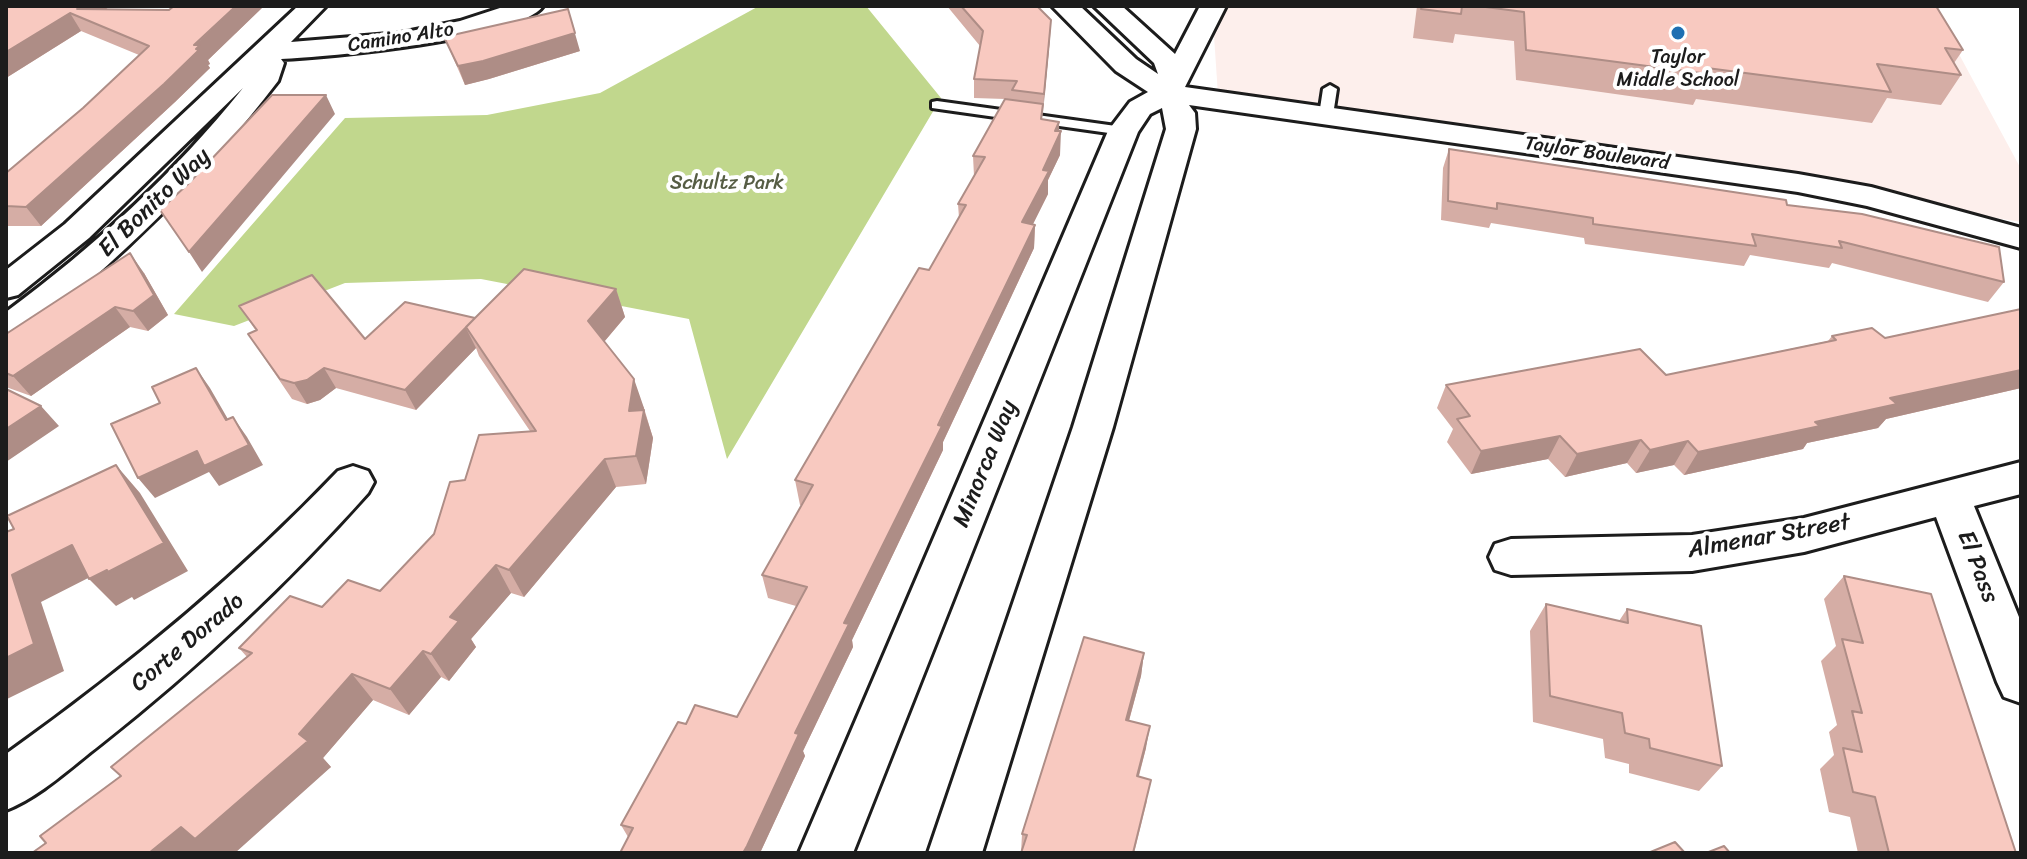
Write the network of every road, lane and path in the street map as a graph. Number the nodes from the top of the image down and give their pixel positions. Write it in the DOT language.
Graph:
graph roads {
  1 [pos="313,6"];
  2 [pos="530,6"];
  3 [pos="1065,6"];
  4 [pos="1107,6"];
  5 [pos="1213,6"];
  6 [pos="268,51"];
  7 [pos="1168,93"];
  8 [pos="937,105"];
  9 [pos="1123,131"];
  10 [pos="2021,238"];
  11 [pos="6,287"];
  12 [pos="6,330"];
  13 [pos="2021,478"];
  14 [pos="353,482"];
  15 [pos="1950,498"];
  16 [pos="1511,557"];
  17 [pos="2021,682"];
  18 [pos="6,785"];
  19 [pos="826,853"];
  20 [pos="955,853"];
  1 -- 6 [label="street, El Bonito Way"];
  2 -- 6 [label="street, Camino Alto"];
  3 -- 7 [label="street"];
  4 -- 7 [label="street"];
  5 -- 7 [label="street, Minorca Way"];
  6 -- 11 [label="street, El Bonito Way"];
  6 -- 12 [label="street, El Bonito Way"];
  7 -- 9 [label="street, Minorca Way"];
  7 -- 10 [label="street, Taylor Boulevard"];
  7 -- 20 [label="street"];
  8 -- 9 [label="lane"];
  9 -- 19 [label="street, Minorca Way"];
  13 -- 15 [label="street, Almenar Street"];
  14 -- 18 [label="street, Corte Dorado"];
  15 -- 16 [label="street, Almenar Street"];
  15 -- 17 [label="street, El Pass"];
}
